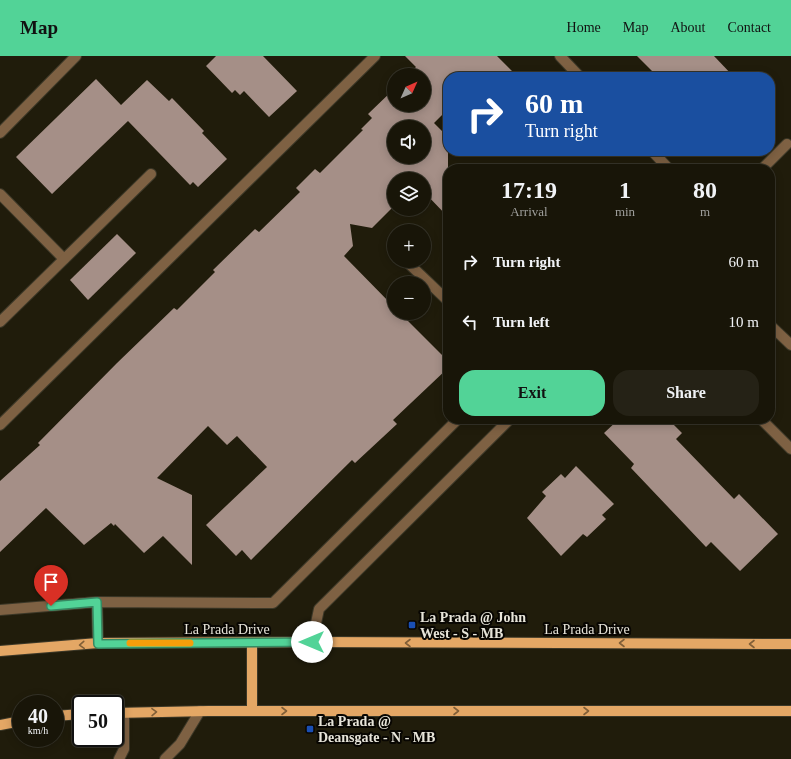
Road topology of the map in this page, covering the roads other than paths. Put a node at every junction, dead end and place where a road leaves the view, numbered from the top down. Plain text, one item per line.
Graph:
1 (76, 56) edge
2 (375, 56) edge
3 (560, 56) edge
4 (575, 72) edge
5 (0, 133) edge
6 (787, 144) dead end
7 (657, 156) edge
8 (775, 156) edge
9 (775, 156) edge
10 (664, 164) edge
11 (767, 164) edge
12 (151, 174) dead end
13 (0, 194) edge
14 (64, 259) junction
15 (413, 268) edge
16 (443, 297) edge
17 (0, 322) edge
18 (775, 330) edge
19 (791, 345) edge
20 (453, 424) edge
21 (505, 424) edge
22 (766, 424) edge
23 (0, 425) edge
24 (791, 449) edge
25 (97, 602) junction
26 (0, 610) edge
27 (252, 642) junction
28 (312, 642) junction
29 (98, 644) junction
30 (791, 644) edge
31 (0, 651) edge
32 (252, 711) junction
33 (791, 711) edge
34 (200, 712) junction
35 (124, 713) edge
36 (12, 723) edge
37 (0, 725) edge
38 (124, 747) edge
39 (119, 759) edge
40 (165, 759) edge

1 - 5 lane
2 - 23 lane
3 - 4 lane
6 - 9 lane
7 - 10 lane
8 - 11 lane
12 - 14 lane
13 - 14 lane
14 - 17 lane
15 - 16 lane
18 - 19 lane
20 - 25 lane
21 - 28 lane
22 - 24 lane
25 - 26 lane
25 - 29 lane
27 - 28 main road, La Prada Drive
27 - 29 main road, La Prada Drive
27 - 32 main road
30 -> 28 main road, La Prada Drive
29 -> 31 main road, La Prada Drive
32 -> 33 main road
32 - 34 main road
35 -> 34 main road
34 - 40 lane
36 - 37 main road
38 - 39 lane

